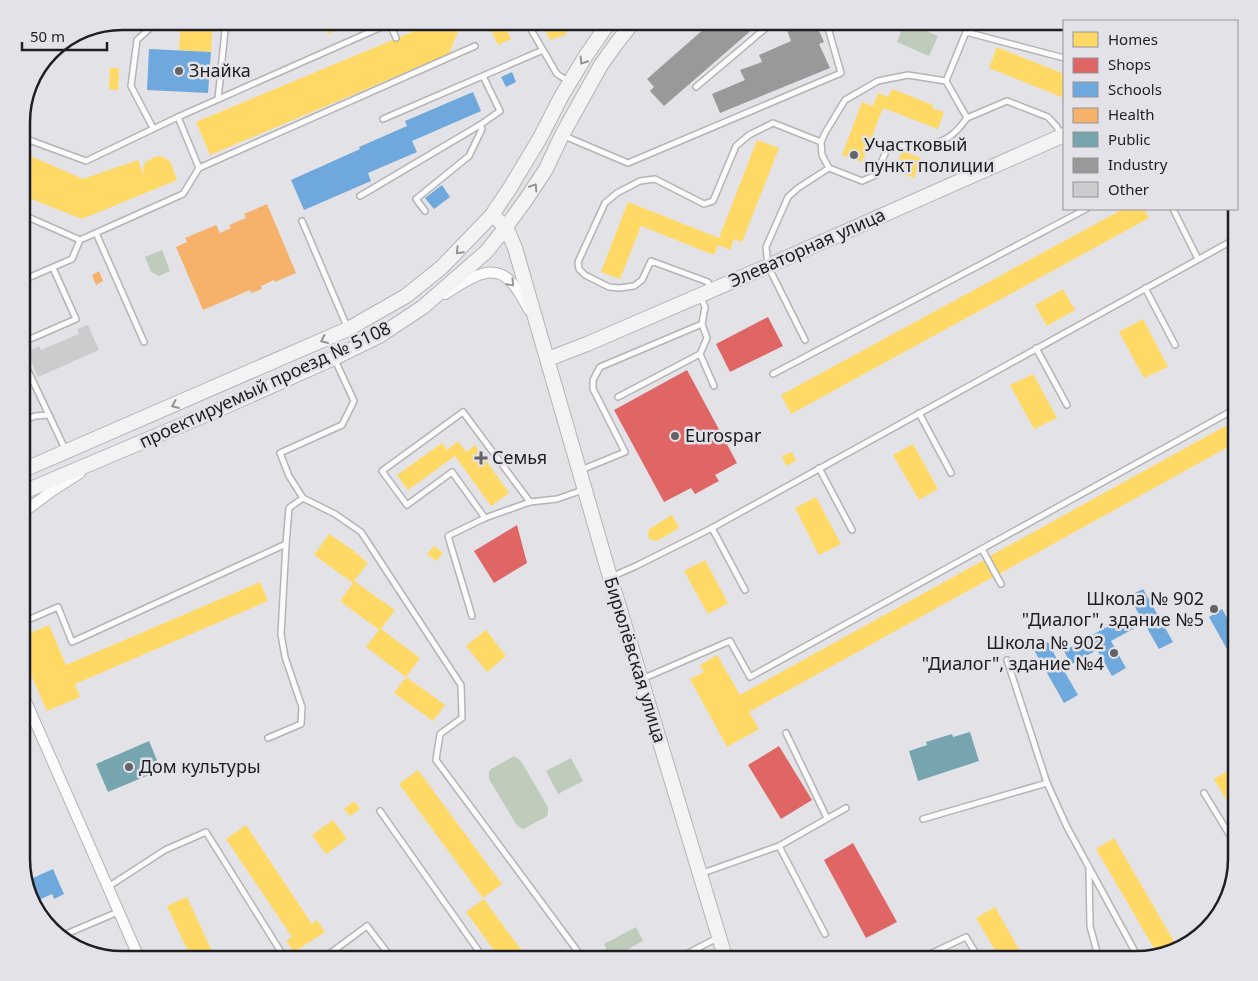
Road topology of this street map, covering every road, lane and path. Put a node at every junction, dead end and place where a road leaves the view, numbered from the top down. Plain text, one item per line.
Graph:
1 (148, 30) edge
2 (225, 30) edge
3 (374, 30) edge
4 (394, 30) edge
5 (531, 30) edge
6 (600, 30) edge
7 (604, 30) edge
8 (627, 30) edge
9 (763, 30) edge
10 (829, 30) edge
11 (396, 38) dead end
12 (598, 38) junction
13 (476, 46) dead end
14 (543, 50) junction
15 (1063, 58) edge
16 (483, 76) junction
17 (946, 81) junction
18 (570, 82) junction
19 (696, 87) dead end
20 (218, 99) junction
21 (178, 117) junction
22 (967, 118) junction
23 (383, 119) dead end
24 (480, 124) junction
25 (153, 128) junction
26 (562, 135) junction
27 (1063, 136) edge
28 (30, 140) edge
29 (821, 142) junction
30 (199, 168) junction
31 (829, 168) junction
32 (360, 196) dead end
33 (1084, 210) edge
34 (1174, 210) edge
35 (425, 211) dead end
36 (492, 215) junction
37 (30, 218) edge
38 (302, 221) dead end
39 (506, 227) junction
40 (96, 234) junction
41 (80, 240) junction
42 (1228, 242) edge
43 (1198, 259) junction
44 (768, 266) junction
45 (53, 268) junction
46 (30, 278) edge
47 (1145, 288) junction
48 (705, 293) junction
49 (423, 307) junction
50 (537, 324) junction
51 (702, 324) junction
52 (348, 330) junction
53 (30, 339) edge
54 (805, 340) dead end
55 (144, 342) dead end
56 (1176, 345) dead end
57 (1036, 348) junction
58 (700, 354) junction
59 (334, 358) junction
60 (548, 359) junction
61 (30, 373) edge
62 (773, 374) dead end
63 (714, 386) dead end
64 (618, 397) dead end
65 (1067, 405) dead end
66 (920, 413) junction
67 (1228, 413) edge
68 (49, 415) junction
69 (30, 418) edge
70 (66, 452) junction
71 (106, 457) junction
72 (30, 468) edge
73 (820, 468) junction
74 (580, 470) junction
75 (951, 473) dead end
76 (30, 489) edge
77 (586, 490) junction
78 (303, 498) junction
79 (530, 502) junction
80 (30, 508) edge
81 (485, 518) junction
82 (712, 528) junction
83 (852, 530) dead end
84 (286, 544) junction
85 (982, 549) junction
86 (610, 577) junction
87 (1002, 584) dead end
88 (745, 590) dead end
89 (472, 616) dead end
90 (30, 619) edge
91 (1007, 660) dead end
92 (641, 679) junction
93 (30, 708) edge
94 (786, 733) dead end
95 (268, 738) dead end
96 (1046, 783) junction
97 (1204, 793) dead end
98 (846, 808) dead end
99 (380, 811) dead end
100 (827, 818) junction
101 (923, 819) dead end
102 (1228, 832) edge
103 (779, 846) junction
104 (1089, 868) junction
105 (700, 874) junction
106 (108, 887) junction
107 (118, 912) junction
108 (68, 933) edge
109 (825, 934) dead end
110 (719, 936) junction
111 (136, 951) edge
112 (280, 951) edge
113 (333, 951) edge
114 (386, 951) edge
115 (478, 951) edge
116 (577, 951) edge
117 (692, 951) edge
118 (723, 951) edge
119 (936, 951) edge
120 (975, 951) edge
121 (1097, 951) edge
122 (1135, 951) edge

1 - 25 lane
2 - 20 lane
3 - 20 lane
4 - 11 lane
5 - 14 lane
6 - 12 street
7 - 12 main road, проектируемый проезд № 5108
8 - 26 main road, проектируемый проезд № 5108
9 - 19 lane
10 - 26 lane
12 -> 18 main road, проектируемый проезд № 5108
13 - 30 lane
14 - 16 lane
14 - 18 lane
15 - 17 lane
16 - 23 lane
16 - 24 lane
17 - 22 lane
17 - 29 lane
18 - 36 main road, проектируемый проезд № 5108
20 - 21 lane
21 - 25 lane
21 - 30 lane
22 - 27 lane
22 - 31 lane
24 - 32 lane
24 - 35 lane
25 - 28 lane
39 -> 26 main road, проектируемый проезд № 5108
27 - 44 main road, Элеваторная улица
29 - 31 lane
29 - 48 lane
30 - 40 lane
31 - 44 lane
33 - 62 lane
34 - 43 lane
36 - 39 main road
36 -> 52 main road, проектируемый проезд № 5108
37 - 41 lane
38 - 52 lane
39 - 49 main road, проектируемый проезд № 5108
39 - 50 main road, Бирюлёвская улица
40 - 41 lane
40 - 55 lane
41 - 45 lane
42 - 43 lane
43 - 47 lane
44 - 48 main road, Элеваторная улица
44 - 54 lane
45 - 46 lane
45 - 53 lane
47 - 56 lane
47 - 57 lane
48 - 51 lane
48 - 60 main road, Элеваторная улица
49 -> 50 street
49 - 59 main road, проектируемый проезд № 5108
50 - 60 main road, Бирюлёвская улица
51 - 58 lane
51 - 74 lane
52 -> 70 main road, проектируемый проезд № 5108
57 - 65 lane
57 - 66 lane
58 - 63 lane
58 - 64 lane
59 - 71 main road, проектируемый проезд № 5108
59 - 78 lane
60 - 74 main road, Бирюлёвская улица
61 - 68 lane
66 - 73 lane
66 - 75 lane
67 - 85 lane
68 - 69 lane
68 - 70 lane
70 - 72 main road, проектируемый проезд № 5108
71 - 76 main road, проектируемый проезд № 5108
71 - 80 street
73 - 82 lane
73 - 83 lane
74 - 77 main road, Бирюлёвская улица
77 - 79 lane
77 - 86 main road, Бирюлёвская улица
78 - 84 lane
78 - 116 lane
79 - 81 lane
79 - 81 lane
81 - 89 lane
82 - 86 lane
82 - 88 lane
84 - 90 lane
84 - 95 lane
85 - 87 lane
85 - 92 lane
86 - 92 main road, Бирюлёвская улица
91 - 96 lane
92 - 105 main road, Бирюлёвская улица
93 - 106 street
94 - 100 lane
96 - 101 lane
96 - 104 lane
97 - 102 lane
98 - 100 lane
99 - 115 lane
100 - 103 lane
103 - 105 lane
103 - 109 lane
104 - 121 lane
104 - 122 lane
105 - 110 main road, Бирюлёвская улица
106 - 107 street
106 - 112 lane
107 - 108 lane
107 - 111 street
110 - 117 lane
110 - 118 main road, Бирюлёвская улица
113 - 114 lane
119 - 120 lane

